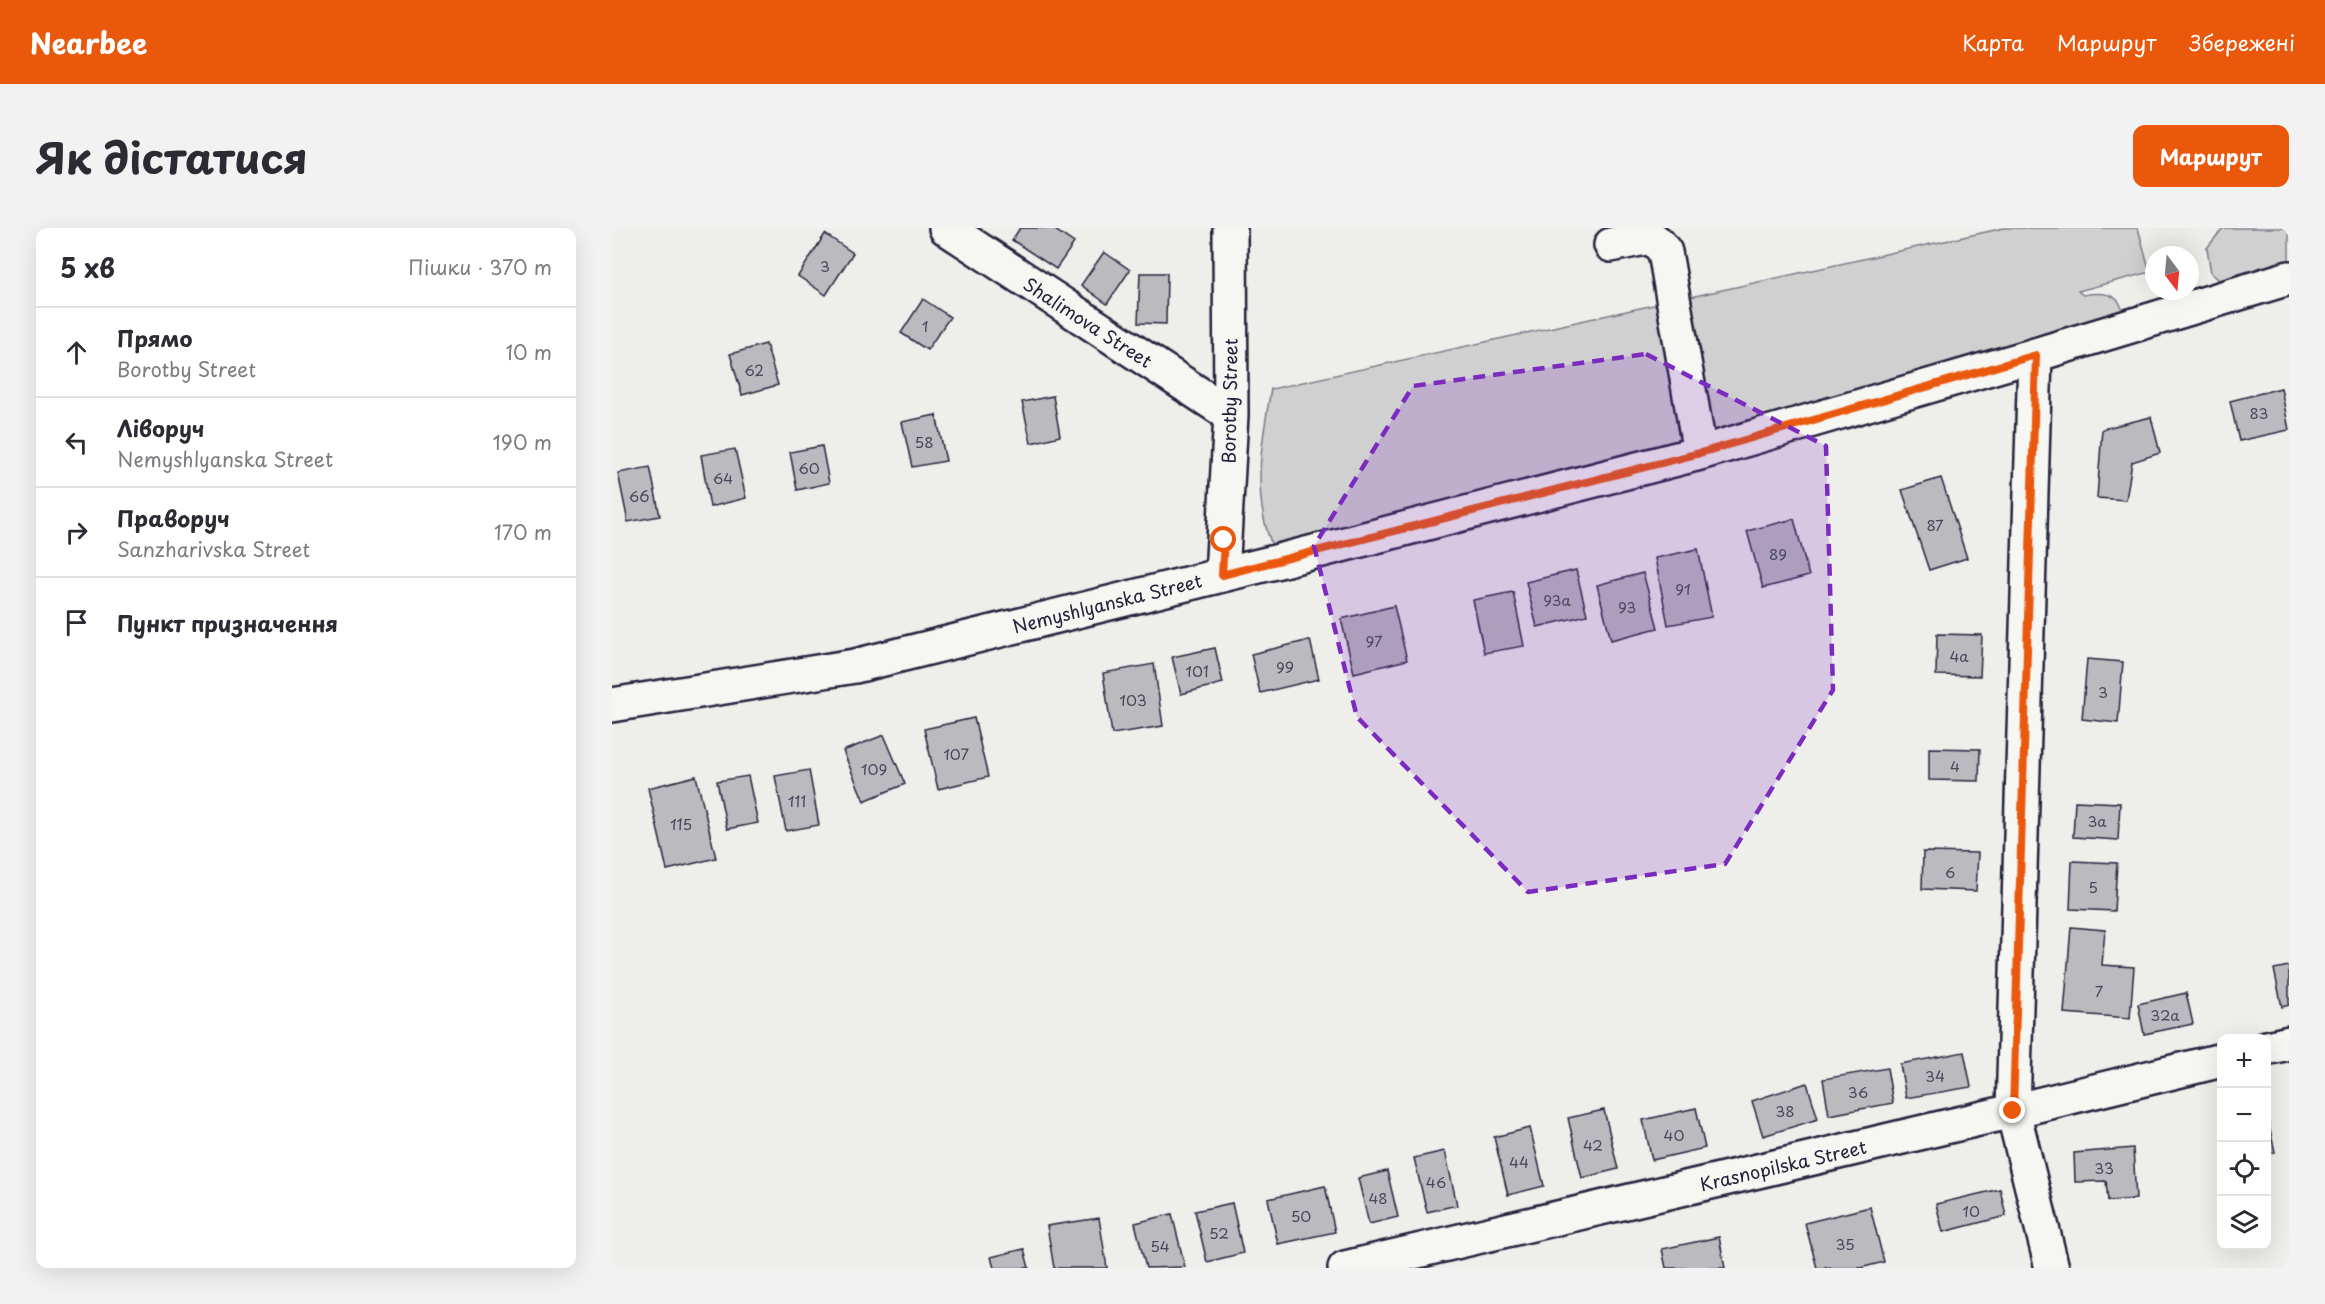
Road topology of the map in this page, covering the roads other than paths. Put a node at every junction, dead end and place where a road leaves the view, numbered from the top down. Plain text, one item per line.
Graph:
1 (946, 228) edge
2 (1230, 228) edge
3 (1611, 245) dead end
4 (2289, 278) edge
5 (2036, 355) junction
6 (1231, 416) junction
7 (1700, 453) junction
8 (1222, 575) junction
9 (612, 705) edge
10 (2289, 1043) edge
11 (2271, 1047) edge
12 (2217, 1061) edge
13 (2013, 1111) junction
14 (1345, 1268) edge
15 (2052, 1268) edge

1 - 6 street, Shalimova Street
2 - 6 street, Borotby Street
3 - 7 street
4 - 5 street, Nemyshlyanska Street
5 - 7 street, Nemyshlyanska Street
5 - 13 street
6 - 8 street, Borotby Street
7 - 8 street, Nemyshlyanska Street
8 - 9 street, Nemyshlyanska Street
10 - 11 street
12 - 13 street, Krasnopilska Street
13 - 14 street, Krasnopilska Street
13 - 15 street

